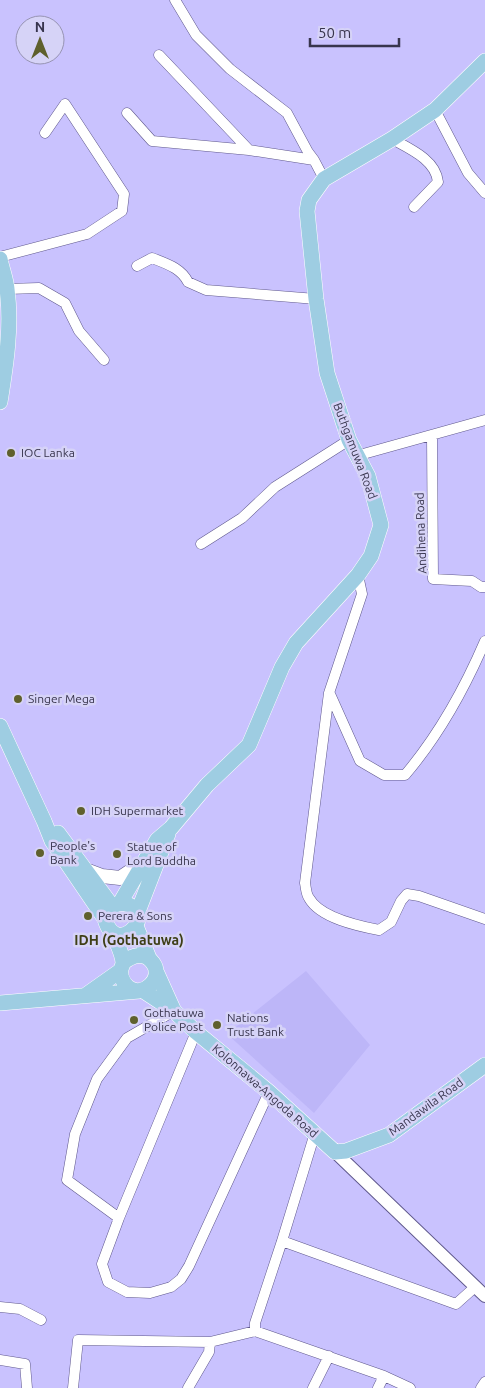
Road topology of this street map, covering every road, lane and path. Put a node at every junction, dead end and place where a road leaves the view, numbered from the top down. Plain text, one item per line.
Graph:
1 (175, 0) edge
2 (159, 55) dead end
3 (485, 61) edge
4 (436, 110) junction
5 (128, 113) dead end
6 (45, 133) dead end
7 (392, 139) junction
8 (249, 150) junction
9 (314, 160) junction
10 (324, 179) junction
11 (485, 194) edge
12 (414, 207) dead end
13 (0, 258) edge
14 (137, 266) dead end
15 (7, 289) junction
16 (316, 299) junction
17 (104, 360) dead end
18 (1, 392) edge
19 (485, 420) edge
20 (432, 435) junction
21 (349, 440) junction
22 (356, 456) junction
23 (201, 544) dead end
24 (358, 575) junction
25 (485, 588) edge
26 (485, 641) edge
27 (329, 693) junction
28 (0, 726) edge
29 (44, 821) junction
30 (171, 828) junction
31 (141, 864) junction
32 (86, 870) junction
33 (113, 909) junction
34 (485, 919) edge
35 (136, 920) junction
36 (113, 933) junction
37 (153, 965) junction
38 (122, 967) junction
39 (140, 991) junction
40 (86, 995) junction
41 (0, 1003) edge
42 (174, 1011) junction
43 (196, 1032) junction
44 (485, 1064) edge
45 (269, 1092) junction
46 (315, 1133) junction
47 (335, 1152) junction
48 (119, 1218) junction
49 (282, 1241) junction
50 (475, 1287) junction
51 (485, 1296) edge
52 (0, 1308) edge
53 (42, 1320) dead end
54 (255, 1331) junction
55 (210, 1342) junction
56 (329, 1356) junction
57 (0, 1360) edge
58 (384, 1376) junction
59 (485, 1382) edge
60 (27, 1388) edge
61 (73, 1388) edge
62 (188, 1388) edge
63 (313, 1388) edge
64 (378, 1388) edge
65 (410, 1388) edge
66 (482, 1388) edge

1 - 9 street
2 - 8 street
3 - 4 main road, Buthgamuwa Road
4 - 7 main road, Buthgamuwa Road
4 - 11 street
5 - 8 street
6 - 13 street
7 - 10 main road, Buthgamuwa Road
7 - 12 street
8 - 9 street
9 - 10 street
10 - 16 main road, Buthgamuwa Road
13 - 15 main road
14 - 16 street
15 - 17 street
15 - 18 main road
16 - 21 main road, Buthgamuwa Road
19 - 20 street
20 - 22 street
20 - 25 street, Andihena Road
21 - 22 main road, Buthgamuwa Road
21 - 23 street
22 - 24 main road, Buthgamuwa Road
24 - 27 street
24 - 30 main road, Buthgamuwa Road
26 - 27 street
27 - 34 street
28 - 29 main road
29 - 32 main road
29 - 33 main road
30 - 31 main road, Buthgamuwa Road
30 - 35 main road, Buthgamuwa Road
31 - 32 main road
31 - 33 main road, Buthgamuwa Road
32 - 33 main road
33 - 35 main road
33 - 36 main road
35 - 36 main road
35 - 37 main road, Kolonnawa-Angoda Road
36 - 38 main road
37 - 38 main road
37 - 39 main road
37 - 42 main road, Kolonnawa-Angoda Road
38 - 39 main road
38 - 40 main road
39 - 40 main road
39 - 42 main road, Kolonnawa-Angoda Road
40 - 41 main road
42 - 43 main road, Kolonnawa-Angoda Road
42 - 48 street
43 - 45 main road, Kolonnawa-Angoda Road
43 - 48 street
44 - 47 main road, Mandawila Road
45 - 46 main road, Kolonnawa-Angoda Road
45 - 48 street
46 - 47 main road, Kolonnawa-Angoda Road
46 - 49 street
47 - 50 street
49 - 50 street
49 - 54 street
50 - 51 street
52 - 53 street
54 - 55 street
54 - 56 street
55 - 61 street
55 - 62 street
56 - 58 street
56 - 63 street
57 - 60 street
58 - 64 street
58 - 65 street
59 - 66 street

